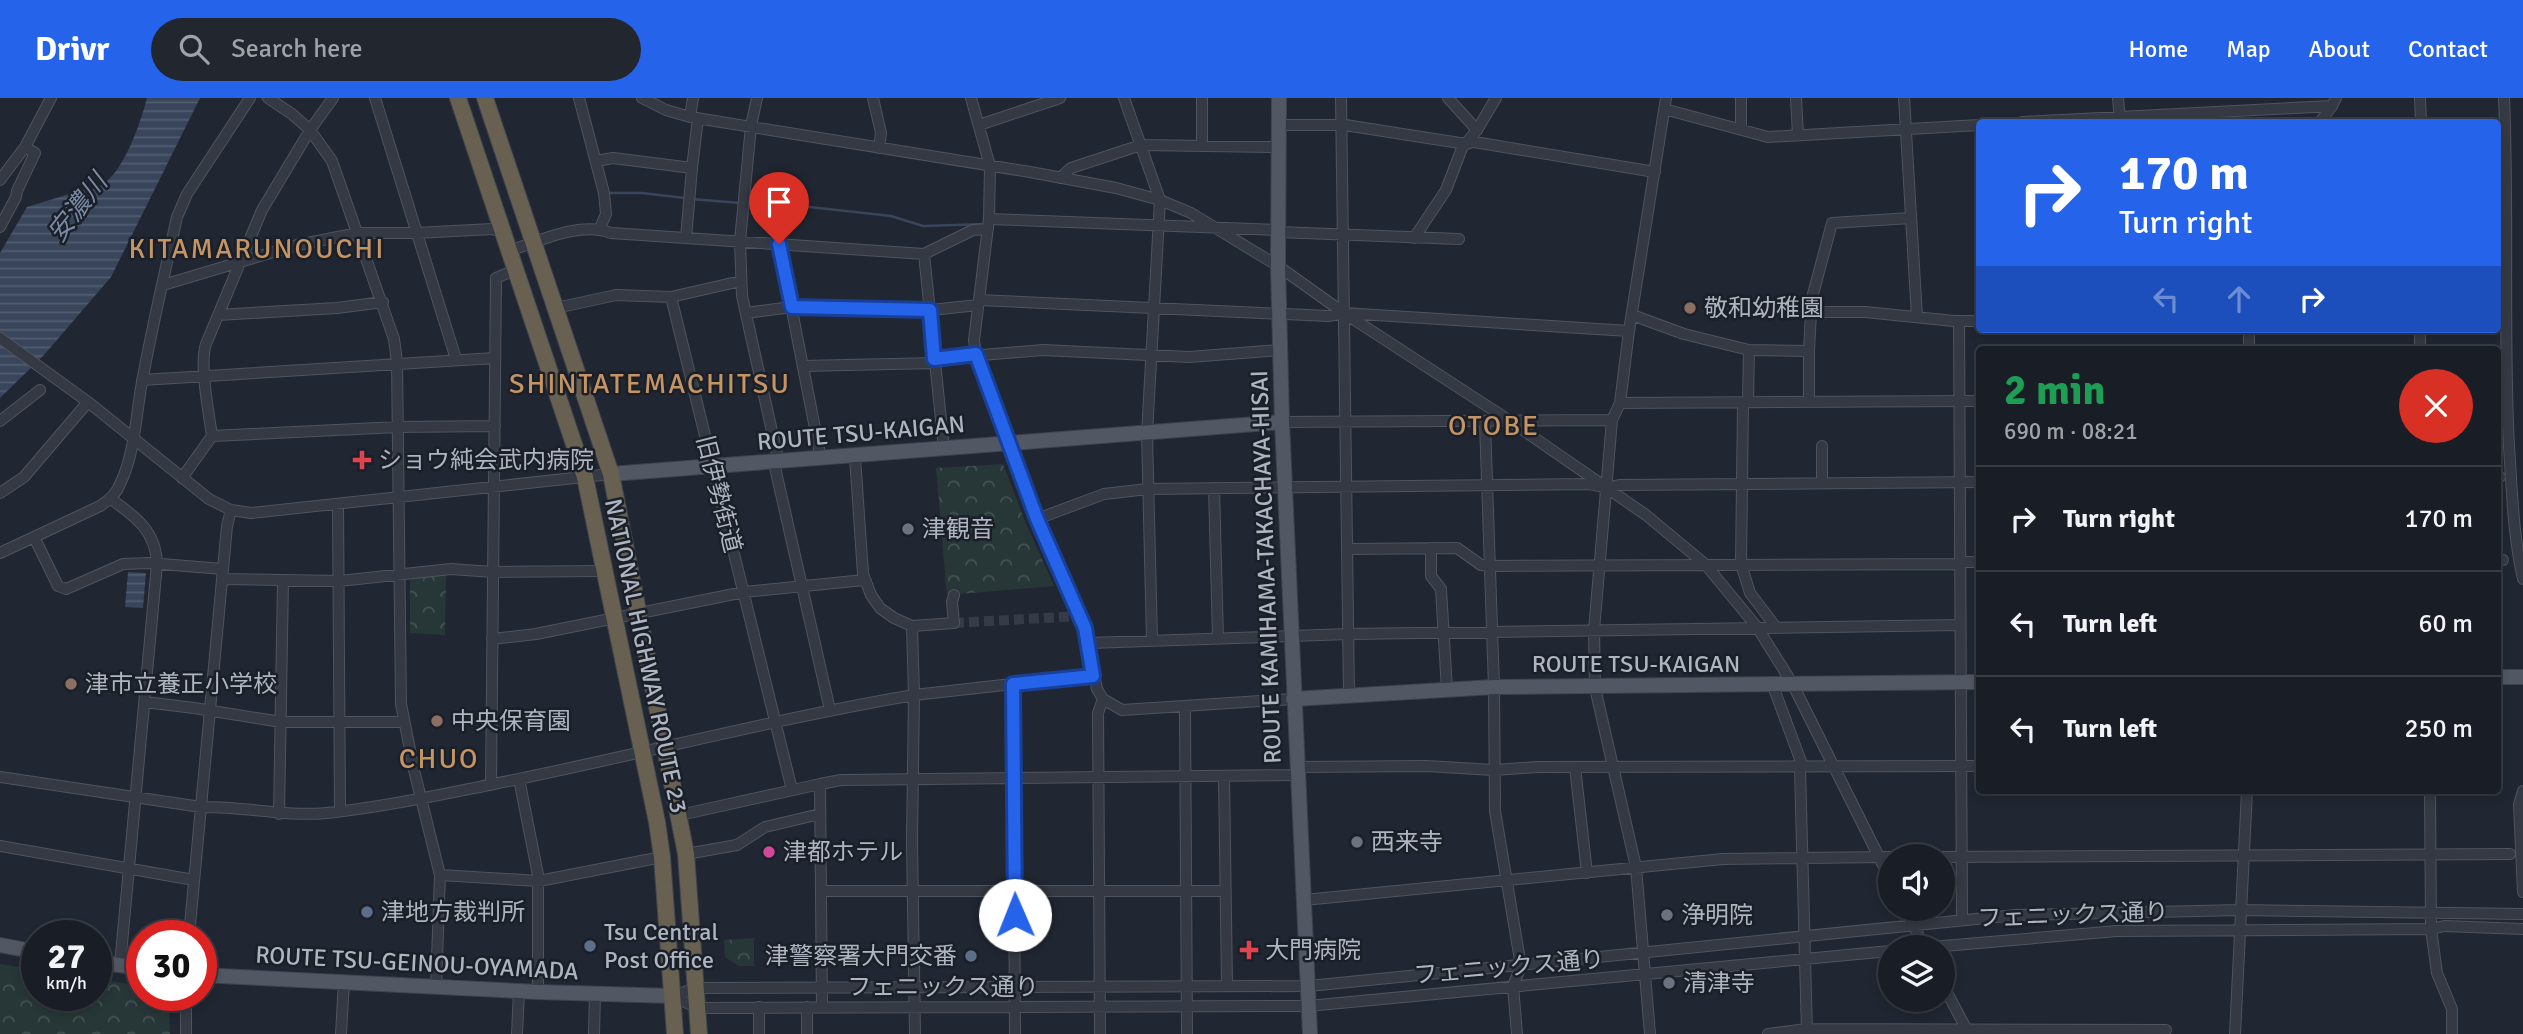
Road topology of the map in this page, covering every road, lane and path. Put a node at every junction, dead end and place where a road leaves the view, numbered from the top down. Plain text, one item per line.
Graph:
1 (51, 98) edge
2 (250, 98) edge
3 (268, 98) edge
4 (333, 98) edge
5 (374, 98) edge
6 (458, 98) edge
7 (485, 98) edge
8 (579, 98) edge
9 (642, 98) edge
10 (693, 98) edge
11 (757, 98) edge
12 (873, 98) edge
13 (971, 98) edge
14 (1060, 98) edge
15 (1124, 98) edge
16 (1202, 98) edge
17 (1279, 98) edge
18 (1341, 98) edge
19 (1448, 98) edge
20 (1496, 98) edge
21 (1741, 98) edge
22 (1796, 98) edge
23 (1904, 98) edge
24 (2118, 98) edge
25 (2420, 98) edge
26 (2504, 98) edge
27 (2334, 102) edge
28 (1665, 104) edge
29 (2219, 117) edge
30 (694, 118) junction
31 (2120, 119) edge
32 (2153, 119) edge
33 (2322, 119) edge
34 (2421, 119) edge
35 (979, 125) junction
36 (1279, 125) junction
37 (1976, 125) edge
38 (1341, 126) junction
39 (751, 127) junction
40 (1741, 129) junction
41 (1906, 129) junction
42 (310, 130) junction
43 (1477, 130) junction
44 (1798, 135) junction
45 (1466, 144) junction
46 (1141, 145) junction
47 (1202, 145) junction
48 (25, 146) junction
49 (1278, 147) junction
50 (879, 148) junction
51 (596, 161) junction
52 (990, 166) junction
53 (692, 167) junction
54 (1655, 172) junction
55 (1060, 178) junction
56 (0, 180) edge
57 (1160, 200) junction
58 (1911, 218) junction
59 (989, 224) junction
60 (0, 227) edge
61 (600, 229) junction
62 (1217, 229) junction
63 (1157, 230) junction
64 (1278, 231) junction
65 (502, 232) junction
66 (358, 233) junction
67 (416, 233) junction
68 (1344, 235) junction
69 (1415, 237) junction
70 (686, 238) junction
71 (1459, 239) dead end
72 (740, 241) junction
73 (534, 243) junction
74 (779, 244) junction
75 (509, 251) junction
76 (924, 254) junction
77 (240, 262) junction
78 (1278, 265) junction
79 (515, 270) junction
80 (741, 281) junction
81 (163, 285) junction
82 (671, 297) junction
83 (383, 302) junction
84 (978, 302) junction
85 (792, 307) junction
86 (1153, 307) junction
87 (556, 308) junction
88 (930, 310) junction
89 (1811, 312) junction
90 (746, 313) junction
91 (1345, 313) junction
92 (1279, 314) junction
93 (218, 315) junction
94 (1632, 315) junction
95 (1917, 317) junction
96 (1959, 321) junction
97 (1976, 321) edge
98 (1629, 331) junction
99 (0, 338) edge
100 (1280, 350) junction
101 (1749, 350) junction
102 (1809, 351) junction
103 (976, 354) junction
104 (1150, 354) junction
105 (495, 358) junction
106 (456, 359) junction
107 (935, 361) junction
108 (397, 362) junction
109 (803, 366) junction
110 (205, 376) junction
111 (142, 380) junction
112 (40, 390) dead end
113 (1958, 401) junction
114 (1976, 401) edge
115 (88, 402) junction
116 (1745, 402) junction
117 (1810, 402) junction
118 (1620, 403) junction
119 (1346, 420) junction
120 (1612, 420) junction
121 (0, 421) edge
122 (1510, 421) junction
123 (1282, 422) junction
124 (1485, 422) junction
125 (495, 426) junction
126 (398, 427) junction
127 (1147, 434) junction
128 (212, 436) junction
129 (133, 437) junction
130 (1008, 444) junction
131 (1822, 446) dead end
132 (944, 449) junction
133 (855, 457) junction
134 (821, 459) junction
135 (777, 463) junction
136 (711, 467) junction
137 (611, 474) junction
138 (585, 477) junction
139 (182, 478) junction
140 (1959, 482) junction
141 (1976, 482) edge
142 (1822, 483) junction
143 (1742, 484) junction
144 (1487, 485) junction
145 (493, 486) junction
146 (1346, 486) junction
147 (1214, 488) junction
148 (1286, 488) junction
149 (1607, 488) junction
150 (1148, 489) junction
151 (0, 493) edge
152 (398, 497) junction
153 (111, 499) junction
154 (338, 504) junction
155 (231, 510) junction
156 (1037, 519) junction
157 (34, 537) junction
158 (1431, 548) junction
159 (1348, 549) junction
160 (0, 553) edge
161 (1976, 562) edge
162 (1961, 563) junction
163 (157, 564) junction
164 (1704, 564) junction
165 (1741, 564) junction
166 (1599, 565) junction
167 (1489, 566) junction
168 (606, 571) junction
169 (492, 572) junction
170 (222, 574) junction
171 (400, 575) junction
172 (2523, 579) edge
173 (283, 580) junction
174 (864, 580) junction
175 (339, 581) junction
176 (802, 587) junction
177 (744, 592) junction
178 (954, 596) dead end
179 (640, 614) junction
180 (615, 618) junction
181 (1960, 625) junction
182 (1775, 626) junction
183 (1757, 627) junction
184 (912, 630) junction
185 (1594, 630) junction
186 (1492, 632) junction
187 (1444, 633) junction
188 (1349, 634) junction
189 (1292, 636) junction
190 (492, 639) junction
191 (1218, 639) junction
192 (1152, 640) junction
193 (1089, 643) junction
194 (1093, 676) junction
195 (2501, 677) edge
196 (2523, 677) edge
197 (1960, 682) junction
198 (1976, 682) edge
199 (1792, 683) junction
200 (1013, 684) junction
201 (1773, 686) junction
202 (1494, 687) junction
203 (1595, 688) junction
204 (1447, 690) junction
205 (914, 695) junction
206 (1349, 695) junction
207 (1103, 699) junction
208 (1293, 699) junction
209 (145, 702) junction
210 (1185, 707) junction
211 (830, 710) junction
212 (211, 712) junction
213 (281, 722) junction
214 (340, 722) junction
215 (403, 722) junction
216 (775, 722) junction
217 (665, 748) junction
218 (642, 753) junction
219 (1871, 765) junction
220 (1961, 766) junction
221 (1976, 766) edge
222 (1575, 767) junction
223 (1833, 767) junction
224 (1614, 768) junction
225 (1802, 768) junction
226 (1493, 770) junction
227 (1298, 771) junction
228 (1098, 776) junction
229 (1185, 776) junction
230 (1224, 776) junction
231 (0, 777) edge
232 (1013, 777) junction
233 (519, 779) junction
234 (912, 779) junction
235 (1840, 780) junction
236 (491, 784) junction
237 (820, 784) junction
238 (792, 790) junction
239 (2523, 791) edge
240 (2247, 794) edge
241 (2430, 794) edge
242 (135, 797) junction
243 (422, 799) junction
244 (201, 807) junction
245 (340, 811) junction
246 (279, 814) junction
247 (820, 814) junction
248 (680, 815) junction
249 (1878, 845) edge
250 (0, 846) edge
251 (687, 854) junction
252 (2431, 854) junction
253 (2510, 854) dead end
254 (2244, 856) junction
255 (1878, 857) edge
256 (1955, 857) edge
257 (1961, 857) junction
258 (662, 858) junction
259 (1801, 858) junction
260 (1636, 867) junction
261 (129, 868) junction
262 (1587, 873) junction
263 (440, 875) junction
264 (194, 880) junction
265 (539, 881) junction
266 (1505, 882) junction
267 (823, 891) junction
268 (913, 891) junction
269 (1015, 891) junction
270 (1099, 891) junction
271 (1186, 891) junction
272 (1225, 891) junction
273 (2523, 892) edge
274 (1304, 900) junction
275 (2241, 910) junction
276 (2431, 912) junction
277 (2523, 914) edge
278 (190, 920) edge
279 (1962, 920) junction
280 (1911, 921) edge
281 (1914, 927) junction
282 (2431, 929) junction
283 (2523, 929) edge
284 (2239, 930) junction
285 (1918, 935) edge
286 (1804, 938) junction
287 (0, 945) edge
288 (1955, 945) edge
289 (21, 949) edge
290 (1878, 952) edge
291 (1643, 954) junction
292 (1805, 959) junction
293 (112, 964) edge
294 (120, 965) junction
295 (126, 966) edge
296 (1521, 966) junction
297 (1644, 973) junction
298 (217, 976) edge
299 (344, 982) junction
300 (1015, 986) junction
301 (1187, 986) junction
302 (1227, 986) junction
303 (1309, 986) junction
304 (1513, 986) junction
305 (436, 987) junction
306 (822, 987) junction
307 (914, 987) junction
308 (1100, 987) junction
309 (696, 988) junction
310 (519, 991) junction
311 (538, 992) junction
312 (595, 994) junction
313 (673, 996) junction
314 (1015, 1006) junction
315 (1100, 1006) junction
316 (1187, 1006) junction
317 (1308, 1006) junction
318 (759, 1007) junction
319 (807, 1007) junction
320 (822, 1007) junction
321 (915, 1007) junction
322 (697, 1008) junction
323 (186, 1011) edge
324 (1955, 1012) edge
325 (2165, 1030) dead end
326 (1807, 1031) edge
327 (1865, 1032) edge
328 (1964, 1032) edge
329 (186, 1034) edge
330 (341, 1034) edge
331 (517, 1034) edge
332 (594, 1034) edge
333 (676, 1034) edge
334 (699, 1034) edge
335 (759, 1034) edge
336 (807, 1034) edge
337 (915, 1034) edge
338 (1015, 1034) edge
339 (1100, 1034) edge
340 (1187, 1034) edge
341 (1310, 1034) edge
342 (1517, 1034) edge
343 (1650, 1034) edge
344 (1768, 1034) edge
345 (2235, 1034) edge
346 (2452, 1034) edge

1 - 48 street
2 - 81 street
3 - 42 street
4 - 42 street
5 - 67 street
6 - 65 highway, NATIONAL HIGHWAY ROUTE 23
7 - 73 highway, NATIONAL HIGHWAY ROUTE 23
8 - 51 street
9 - 30 street
10 - 30 street
11 - 39 street
12 - 50 street
13 - 35 street
14 - 35 street
15 - 46 street
16 - 47 street
17 - 36 main road, ROUTE KAMIHAMA-TAKACHAYA-HISAI
18 - 38 street
19 - 43 street
20 - 43 street
21 - 40 street
22 - 44 street
23 - 41 street
24 - 31 street
25 - 34 street
26 - 172 street
27 - 29 street
27 - 33 street
28 - 40 street
28 - 54 street
29 - 32 street
30 - 39 street
30 - 53 street
35 - 52 street
36 - 38 street
36 - 49 main road, ROUTE KAMIHAMA-TAKACHAYA-HISAI
37 - 41 street
38 - 45 street
38 - 68 street
39 - 50 street
39 - 72 street
40 - 44 street
41 - 44 street
41 - 58 street
42 - 66 street
42 - 77 street
43 - 45 street
45 - 54 street
45 - 69 street
46 - 47 street
46 - 55 street
46 - 57 street
47 - 49 street
48 - 56 street
48 - 60 street
49 - 64 main road, ROUTE KAMIHAMA-TAKACHAYA-HISAI
50 - 52 street
51 - 53 street
51 - 61 street
52 - 55 street
52 - 59 street
53 - 70 street
54 - 94 street
55 - 57 street
57 - 62 street
57 - 63 street
58 - 89 street
58 - 95 street
59 - 63 street
59 - 76 street
59 - 84 street
61 - 70 street
61 - 73 street
62 - 63 street
62 - 64 street
62 - 78 street
63 - 86 street
64 - 68 street
64 - 78 main road, ROUTE KAMIHAMA-TAKACHAYA-HISAI
65 - 67 street
65 - 75 highway, NATIONAL HIGHWAY ROUTE 23
66 - 67 street
66 - 77 street
66 - 83 street
67 - 106 street
68 - 69 street
68 - 91 street
69 - 71 street
70 - 72 street
72 - 74 street
72 - 80 street
73 - 75 street
73 - 87 highway, NATIONAL HIGHWAY ROUTE 23
74 - 76 street
74 - 85 street
75 - 79 highway, NATIONAL HIGHWAY ROUTE 23
76 - 88 street
77 - 81 street
77 - 93 street
78 - 91 street
78 - 92 main road, ROUTE KAMIHAMA-TAKACHAYA-HISAI
79 - 105 street
79 - 138 highway, NATIONAL HIGHWAY ROUTE 23
80 - 82 street
80 - 90 street
81 - 111 street
82 - 87 street
82 - 136 street, 旧伊勢街道
83 - 93 street
83 - 108 street
84 - 86 street
84 - 88 street
84 - 103 street
85 - 88 street
85 - 90 street
85 - 109 street
86 - 92 street
86 - 104 street
87 - 137 highway, NATIONAL HIGHWAY ROUTE 23
88 - 107 street
89 - 95 street
89 - 102 street
90 - 135 street
91 - 92 street
91 - 98 street
91 - 119 street
91 - 122 street
92 - 100 main road, ROUTE KAMIHAMA-TAKACHAYA-HISAI
93 - 110 street
94 - 98 street
94 - 101 street
95 - 96 street
96 - 97 street
96 - 113 street
98 - 118 street
99 - 115 street
100 - 104 street
100 - 123 main road, ROUTE KAMIHAMA-TAKACHAYA-HISAI
101 - 102 street
101 - 116 street
102 - 117 street
103 - 104 street
103 - 107 street
103 - 130 street
104 - 127 street
105 - 106 street
105 - 125 street
106 - 108 street
107 - 109 street
107 - 132 street
108 - 110 street
108 - 126 street
109 - 134 street
110 - 111 street
110 - 128 street
111 - 129 street
112 - 121 street
113 - 114 street
113 - 117 street
113 - 140 street
115 - 129 street
115 - 151 street
116 - 117 street
116 - 118 street
116 - 143 street
118 - 120 street
119 - 123 street
119 - 124 street
119 - 146 street
120 - 122 street
120 - 149 street
122 - 124 street
122 - 149 street
123 - 127 main road, ROUTE TSU-KAIGAN
123 - 148 main road, ROUTE KAMIHAMA-TAKACHAYA-HISAI
124 - 144 street
125 - 126 street
125 - 145 street
126 - 128 street
126 - 152 street
127 - 130 main road, ROUTE TSU-KAIGAN
127 - 150 street
128 - 139 street
129 - 139 street
129 - 153 street
130 - 132 main road, ROUTE TSU-KAIGAN
130 - 156 street
131 - 142 street
132 - 133 main road, ROUTE TSU-KAIGAN
133 - 134 main road, ROUTE TSU-KAIGAN
133 - 174 street
134 - 135 main road, ROUTE TSU-KAIGAN
135 - 136 main road, ROUTE TSU-KAIGAN
135 - 176 street
136 - 137 main road, ROUTE TSU-KAIGAN
136 - 177 street, 旧伊勢街道
137 - 138 street
137 - 179 highway, NATIONAL HIGHWAY ROUTE 23
138 - 145 street
138 - 168 highway, NATIONAL HIGHWAY ROUTE 23
139 - 155 street
140 - 141 street
140 - 142 street
140 - 162 street
142 - 143 street
143 - 149 street
143 - 165 street
144 - 146 street
144 - 149 street
144 - 167 street
145 - 152 street
145 - 169 street
146 - 148 street
146 - 159 street
147 - 148 street
147 - 150 street
147 - 191 street
148 - 189 main road, ROUTE KAMIHAMA-TAKACHAYA-HISAI
149 - 164 street
149 - 166 street
150 - 156 street
150 - 192 street
152 - 154 street
152 - 171 street
153 - 157 street
153 - 163 street
154 - 155 street
154 - 175 street
155 - 170 street
156 - 193 street
157 - 160 street
157 - 163 street
158 - 159 street
158 - 167 street
158 - 187 street
159 - 188 street
161 - 162 street
162 - 165 street
162 - 181 street
163 - 170 street
163 - 209 street
164 - 165 street
164 - 166 street
164 - 183 street
165 - 182 street
166 - 167 street
166 - 185 street
167 - 186 street
168 - 169 street
168 - 180 highway, NATIONAL HIGHWAY ROUTE 23
169 - 171 street
169 - 190 street
170 - 173 street
170 - 212 street
171 - 175 street
171 - 215 street
173 - 175 street
173 - 213 street
174 - 176 street
174 - 184 street
175 - 214 street
176 - 177 street
176 - 211 street
177 - 179 street
177 - 216 street, 旧伊勢街道
178 - 184 street
179 - 180 street
179 - 217 highway, NATIONAL HIGHWAY ROUTE 23
180 - 190 street
180 - 218 highway, NATIONAL HIGHWAY ROUTE 23
181 - 182 street
181 - 197 street
182 - 183 street
183 - 185 street
183 - 199 street
184 - 205 street
185 - 186 street
185 - 203 street
186 - 187 street
186 - 202 street
187 - 188 street
187 - 204 street
188 - 189 street
188 - 206 street
189 - 191 street
189 - 208 main road, ROUTE KAMIHAMA-TAKACHAYA-HISAI
190 - 236 street
191 - 192 street
192 - 193 street
193 - 194 street
194 - 200 street
194 - 207 street
195 - 196 main road
197 - 198 main road, ROUTE TSU-KAIGAN
197 - 199 main road, ROUTE TSU-KAIGAN
197 - 220 street
199 - 201 main road, ROUTE TSU-KAIGAN
199 - 223 street
200 - 205 street
200 - 232 street
201 - 203 main road, ROUTE TSU-KAIGAN
201 - 225 street
202 - 203 main road, ROUTE TSU-KAIGAN
202 - 204 main road, ROUTE TSU-KAIGAN
202 - 226 street
203 - 224 street
204 - 206 main road, ROUTE TSU-KAIGAN
205 - 211 street
205 - 234 street
206 - 208 main road, ROUTE TSU-KAIGAN
207 - 210 street
207 - 228 street
208 - 210 street
208 - 227 main road, ROUTE KAMIHAMA-TAKACHAYA-HISAI
209 - 212 street
209 - 242 street
210 - 229 street
211 - 216 street
212 - 213 street
212 - 244 street
213 - 214 street
213 - 246 street
214 - 215 street
214 - 245 street
215 - 243 street
216 - 217 street
216 - 238 street, 旧伊勢街道
217 - 218 street
217 - 248 highway, NATIONAL HIGHWAY ROUTE 23
218 - 233 street
218 - 258 highway, NATIONAL HIGHWAY ROUTE 23
219 - 220 street
219 - 223 street
219 - 235 street
220 - 221 street
220 - 257 street
222 - 224 street
222 - 226 street
222 - 262 street
223 - 225 street
223 - 235 street
224 - 225 street
224 - 260 street
225 - 259 street
226 - 227 street
226 - 266 street
227 - 230 street
227 - 274 main road, ROUTE KAMIHAMA-TAKACHAYA-HISAI
228 - 229 street
228 - 232 street
228 - 270 street
229 - 230 street
229 - 271 street
230 - 272 street
231 - 242 street
232 - 234 street
232 - 269 street
233 - 236 street
233 - 265 street
234 - 237 street
234 - 268 street
235 - 249 street
236 - 243 street
237 - 238 street
237 - 247 street
238 - 248 street
239 - 273 street
240 - 254 street
241 - 252 street
242 - 244 street
242 - 261 street
243 - 245 street
243 - 263 street
244 - 246 street
244 - 264 street
245 - 246 street
247 - 251 street
247 - 267 street
248 - 251 highway, NATIONAL HIGHWAY ROUTE 23
250 - 261 street
251 - 309 highway, NATIONAL HIGHWAY ROUTE 23
252 - 253 street
252 - 254 street
252 - 276 street
254 - 257 street
254 - 275 street
255 - 259 street
256 - 257 street
257 - 279 street
258 - 265 street
258 - 313 highway, NATIONAL HIGHWAY ROUTE 23
259 - 260 street
259 - 286 street
260 - 262 street
260 - 291 street
261 - 264 street
261 - 294 street
262 - 266 street
263 - 265 street
263 - 305 street
264 - 278 street
265 - 311 street
266 - 274 street
266 - 296 street
267 - 268 street
267 - 306 street
268 - 269 street
268 - 307 street
269 - 270 street
269 - 300 street
270 - 271 street
270 - 308 street
271 - 272 street
271 - 301 street
272 - 302 street
274 - 303 main road, ROUTE KAMIHAMA-TAKACHAYA-HISAI
275 - 276 street, フェニックス通り
275 - 279 street, フェニックス通り
275 - 284 street
276 - 277 street, フェニックス通り
276 - 282 street
279 - 281 street, フェニックス通り
280 - 281 street
281 - 285 street
281 - 286 street, フェニックス通り
282 - 283 street, フェニックス通り
282 - 284 street, フェニックス通り
282 - 346 street
284 - 288 street, フェニックス通り
284 - 345 street
286 - 291 street, フェニックス通り
286 - 292 street
287 - 289 main road
290 - 292 street, フェニックス通り
291 - 296 street, フェニックス通り
291 - 297 street
292 - 297 street, フェニックス通り
292 - 326 street
293 - 294 main road
294 - 295 main road
296 - 303 street, フェニックス通り
296 - 304 street
297 - 304 street, フェニックス通り
297 - 343 street
298 - 299 main road, ROUTE TSU-GEINOU-OYAMADA
299 - 305 main road, ROUTE TSU-GEINOU-OYAMADA
299 - 330 street
300 - 307 street, フェニックス通り
300 - 308 street, フェニックス通り
300 - 314 street
301 - 302 street, フェニックス通り
301 - 308 street, フェニックス通り
301 - 316 street
302 - 303 street, フェニックス通り
303 - 317 main road, ROUTE KAMIHAMA-TAKACHAYA-HISAI
304 - 317 street, フェニックス通り
304 - 342 street
305 - 310 main road, ROUTE TSU-GEINOU-OYAMADA
306 - 307 street, フェニックス通り
306 - 309 street, フェニックス通り
306 - 320 street
307 - 321 street
308 - 315 street
309 - 313 street, フェニックス通り
309 - 322 highway, NATIONAL HIGHWAY ROUTE 23
310 - 311 main road, ROUTE TSU-GEINOU-OYAMADA
310 - 331 street
311 - 312 main road, ROUTE TSU-GEINOU-OYAMADA
312 - 313 main road, ROUTE TSU-GEINOU-OYAMADA
312 - 332 street
313 - 322 street, フェニックス通り
313 - 333 highway, NATIONAL HIGHWAY ROUTE 23
314 - 315 street, フェニックス通り
314 - 321 street, フェニックス通り
314 - 338 street
315 - 316 street, フェニックス通り
315 - 339 street
316 - 317 street, フェニックス通り
316 - 340 street
317 - 341 main road, ROUTE KAMIHAMA-TAKACHAYA-HISAI
318 - 319 street, フェニックス通り
318 - 322 street, フェニックス通り
318 - 335 street
319 - 320 street, フェニックス通り
319 - 336 street
320 - 321 street, フェニックス通り
321 - 337 street
322 - 334 highway, NATIONAL HIGHWAY ROUTE 23
323 - 329 street
324 - 328 street
325 - 328 street
326 - 327 street
326 - 344 street
327 - 328 street

